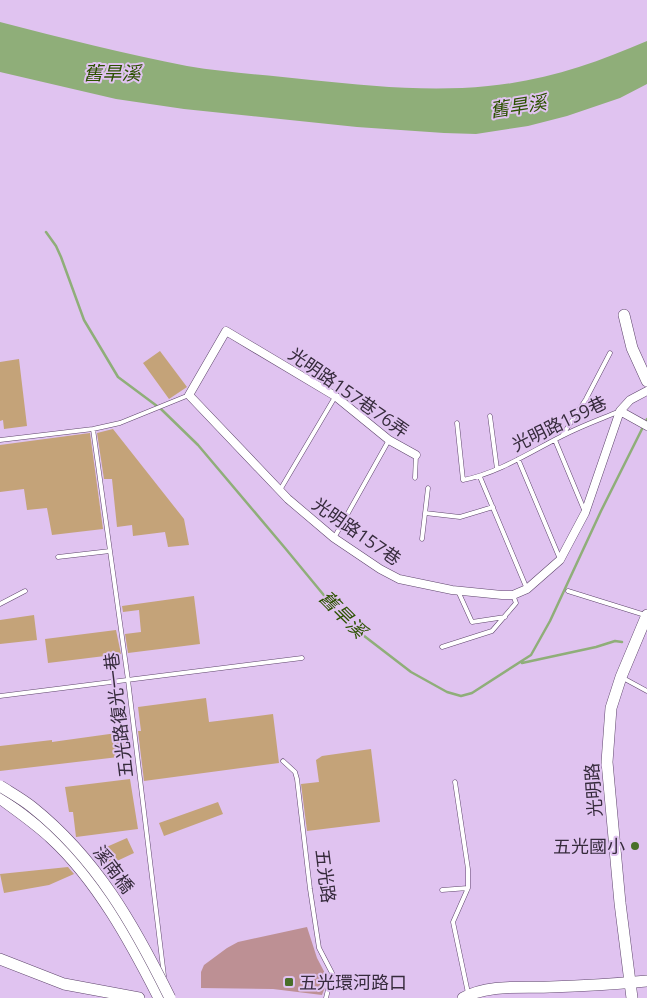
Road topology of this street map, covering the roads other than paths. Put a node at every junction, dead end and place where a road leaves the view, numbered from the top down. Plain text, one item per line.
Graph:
1 (624, 315) dead end
2 (610, 354) dead end
3 (647, 381) edge
4 (647, 391) edge
5 (189, 395) junction
6 (335, 396) junction
7 (623, 412) junction
8 (490, 416) dead end
9 (457, 423) dead end
10 (647, 426) edge
11 (93, 428) junction
12 (562, 436) junction
13 (0, 440) edge
14 (389, 440) junction
15 (555, 440) junction
16 (416, 455) joint
17 (518, 459) junction
18 (497, 469) junction
19 (480, 477) junction
20 (415, 478) dead end
21 (428, 488) dead end
22 (280, 490) junction
23 (493, 507) junction
24 (425, 513) junction
25 (585, 513) junction
26 (334, 538) junction
27 (422, 539) dead end
28 (110, 551) junction
29 (58, 557) dead end
30 (560, 560) junction
31 (527, 590) junction
32 (25, 591) dead end
33 (458, 591) junction
34 (568, 591) dead end
35 (513, 595) junction
36 (0, 604) edge
37 (647, 615) edge
38 (505, 617) junction
39 (442, 647) dead end
40 (302, 658) dead end
41 (621, 677) junction
42 (128, 680) junction
43 (647, 691) edge
44 (0, 696) edge
45 (283, 761) dead end
46 (455, 782) dead end
47 (0, 786) edge
48 (0, 798) edge
49 (468, 888) junction
50 (442, 890) dead end
51 (0, 955) edge
52 (0, 960) edge
53 (647, 981) edge
54 (631, 982) junction
55 (465, 996) edge
56 (139, 998) edge
57 (159, 998) edge
58 (169, 998) edge
59 (326, 998) edge
60 (632, 998) edge

1 - 3 street
2 - 12 lane
4 - 7 street, 光明路159巷
5 - 6 street, 光明路157巷76弄
5 - 11 lane
5 - 22 street, 光明路157巷
6 - 14 street, 光明路157巷76弄
6 - 22 lane
7 - 10 street
7 - 12 lane, 光明路159巷
7 - 25 street, 光明路157巷
8 - 18 lane
9 - 19 lane
11 - 13 lane
11 - 28 lane, 五光路復光一巷
12 - 15 lane, 光明路159巷
14 - 16 street, 光明路157巷76弄
14 - 26 lane
15 - 17 lane, 光明路159巷
15 - 25 lane
16 - 20 lane
17 - 18 lane, 光明路159巷
17 - 30 lane
18 - 19 lane, 光明路159巷
19 - 23 lane
21 - 24 lane
22 - 26 street, 光明路157巷
23 - 24 lane
23 - 31 lane
24 - 27 lane
25 - 30 street, 光明路157巷
26 - 33 street, 光明路157巷
28 - 29 lane
28 - 42 lane, 五光路復光一巷
30 - 31 street, 光明路157巷
31 - 35 street, 光明路157巷
32 - 36 lane
33 - 35 street, 光明路157巷
33 - 38 lane
34 - 37 lane
35 - 38 lane
37 - 41 street, 光明路
38 - 39 lane
40 - 42 lane
41 - 43 lane
41 - 54 street, 光明路
42 - 44 lane
42 - 58 lane, 五光路復光一巷
45 - 59 lane, 五光路
46 - 49 lane
47 - 58 street, 溪南橋, bridge
48 - 57 street, 溪南橋
49 - 50 lane
49 - 55 lane
51 - 52 lane
52 - 56 street
53 - 54 street
54 - 55 street
54 - 60 street, 光明路

